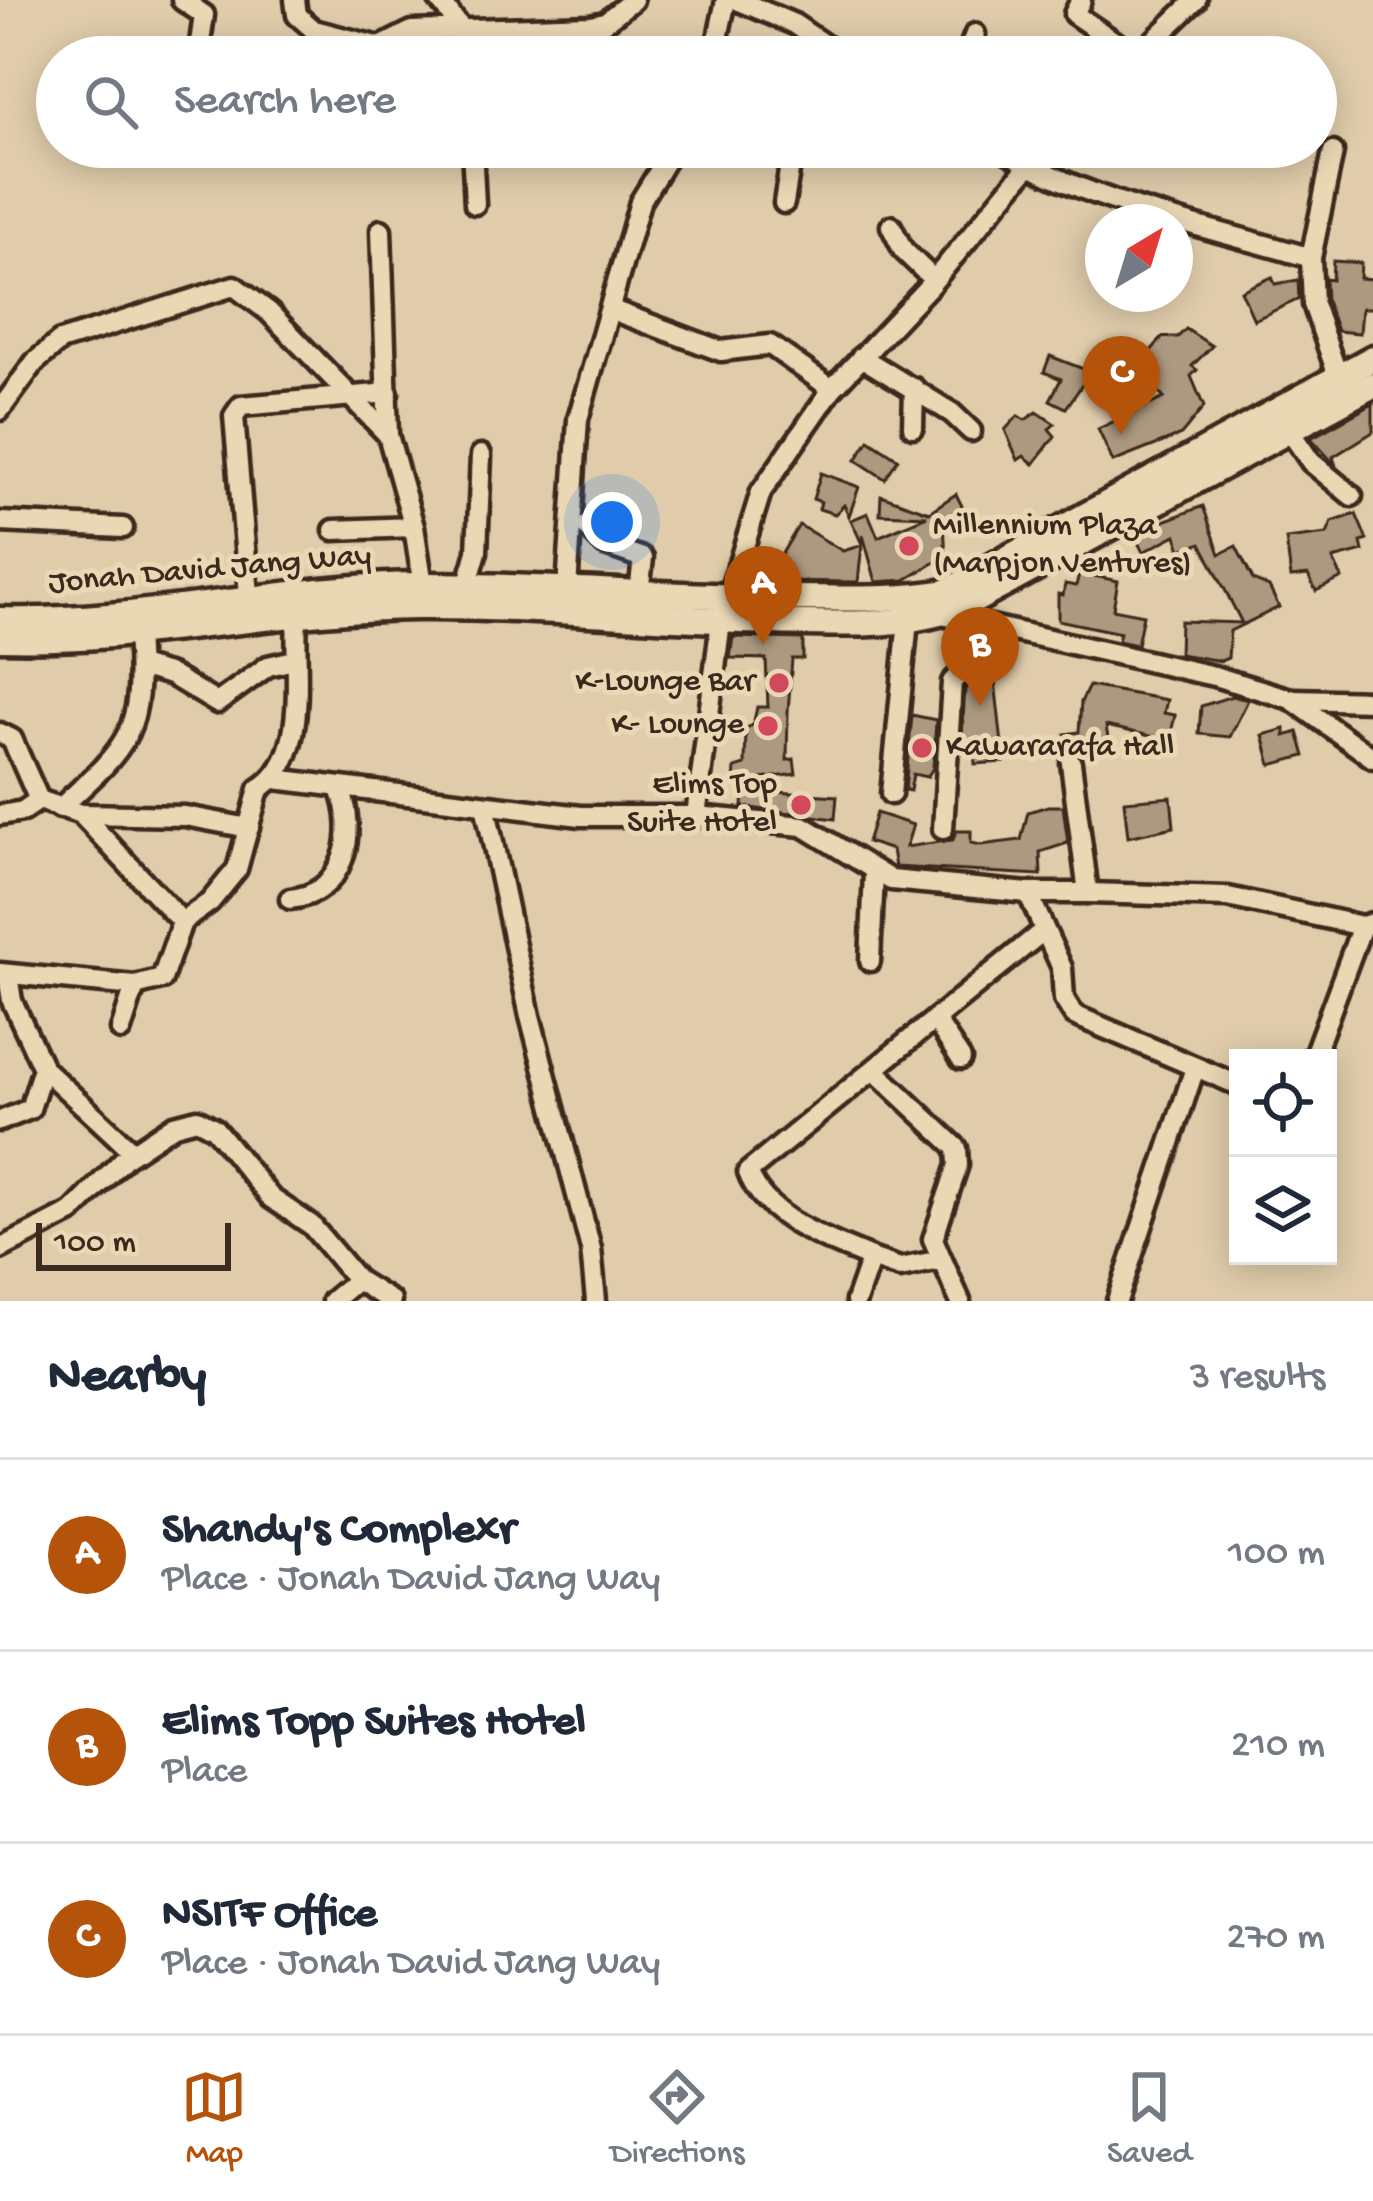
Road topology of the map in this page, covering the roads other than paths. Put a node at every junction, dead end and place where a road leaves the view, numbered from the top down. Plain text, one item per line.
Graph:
1 (182, 0) edge
2 (295, 0) edge
3 (440, 0) edge
4 (633, 0) edge
5 (726, 0) edge
6 (737, 0) edge
7 (1082, 0) edge
8 (1196, 0) edge
9 (465, 33) junction
10 (202, 36) edge
11 (337, 36) edge
12 (402, 36) edge
13 (465, 36) edge
14 (718, 36) edge
15 (811, 36) edge
16 (1102, 36) edge
17 (1159, 36) edge
18 (473, 168) edge
19 (661, 168) edge
20 (790, 168) edge
21 (1024, 168) edge
22 (1035, 168) edge
23 (1331, 168) edge
24 (784, 203) dead end
25 (475, 204) dead end
26 (891, 226) dead end
27 (380, 230) dead end
28 (1311, 258) junction
29 (934, 280) junction
30 (612, 310) junction
31 (861, 357) junction
32 (1373, 358) edge
33 (1338, 376) junction
34 (1373, 386) edge
35 (914, 388) junction
36 (832, 389) junction
37 (388, 393) junction
38 (356, 398) junction
39 (0, 410) edge
40 (914, 427) dead end
41 (971, 430) dead end
42 (1291, 433) junction
43 (388, 435) junction
44 (481, 455) dead end
45 (1352, 496) dead end
46 (0, 523) edge
47 (586, 526) dead end
48 (414, 527) junction
49 (123, 528) dead end
50 (334, 530) dead end
51 (423, 585) junction
52 (467, 586) junction
53 (567, 589) junction
54 (639, 592) junction
55 (249, 595) junction
56 (723, 609) junction
57 (942, 615) junction
58 (297, 616) junction
59 (0, 620) edge
60 (908, 620) junction
61 (973, 620) junction
62 (137, 634) junction
63 (0, 638) edge
64 (294, 660) junction
65 (139, 666) junction
66 (1291, 699) junction
67 (1373, 701) edge
68 (0, 733) edge
69 (1373, 758) edge
70 (1071, 763) dead end
71 (275, 779) junction
72 (340, 789) junction
73 (891, 794) dead end
74 (39, 800) junction
75 (485, 805) junction
76 (60, 808) junction
77 (0, 814) edge
78 (81, 814) junction
79 (696, 816) junction
80 (249, 828) junction
81 (944, 829) dead end
82 (874, 873) junction
83 (1028, 893) junction
84 (1088, 893) junction
85 (290, 899) dead end
86 (182, 922) junction
87 (1368, 924) edge
88 (1043, 931) junction
89 (870, 961) dead end
90 (4, 974) edge
91 (135, 986) junction
92 (936, 1021) junction
93 (121, 1030) dead end
94 (1317, 1049) edge
95 (961, 1059) dead end
96 (43, 1068) junction
97 (1196, 1068) junction
98 (875, 1071) junction
99 (1229, 1081) edge
100 (0, 1121) edge
101 (134, 1152) junction
102 (0, 1250) edge
103 (871, 1258) junction
104 (940, 1260) junction
105 (357, 1280) junction
106 (332, 1301) edge
107 (391, 1301) edge
108 (596, 1301) edge
109 (856, 1301) edge
110 (960, 1301) edge
111 (1117, 1301) edge

1 - 10 street
2 - 11 street
3 - 9 street
4 - 9 street
5 - 14 street
6 - 15 street
7 - 16 street
8 - 17 street
9 - 12 street
9 - 13 street
18 - 25 street
19 - 30 street
20 - 24 street
21 - 29 street
22 - 28 street
23 - 28 street
26 - 29 street
27 - 37 street
28 - 33 street
29 - 31 street
30 - 36 street
30 - 53 street
31 - 35 street
31 - 36 street
32 - 33 main road, Jonah David Jang Way
33 - 56 main road, Jonah David Jang Way
34 - 42 main road
35 - 40 street
35 - 41 street
36 - 56 street
37 - 38 street
37 - 43 street
38 - 39 street
38 - 43 street
38 - 55 street
42 - 45 street
42 - 57 main road
43 - 48 street
44 - 52 street
46 - 49 street
47 - 54 street
48 - 50 street
48 - 51 street
51 - 52 main road, Jonah David Jang Way
51 - 55 main road, Jonah David Jang Way
52 - 53 main road, Jonah David Jang Way
53 - 54 main road, Jonah David Jang Way
54 - 56 main road, Jonah David Jang Way
55 - 59 main road, Jonah David Jang Way
56 - 58 main road
56 - 60 main road
56 - 79 street
57 - 60 main road
57 - 61 street
58 - 62 main road
58 - 64 street
60 - 73 street
61 - 66 street
61 - 81 street
62 - 63 main road
62 - 65 street
64 - 65 street
64 - 71 street
65 - 76 street
66 - 67 street
66 - 69 street
68 - 74 street
70 - 84 street
71 - 72 street
71 - 80 street
72 - 75 street
72 - 85 street
74 - 76 street
74 - 77 street
75 - 79 street
75 - 108 street
76 - 78 street
78 - 80 street
78 - 86 street
79 - 82 street
80 - 86 street
82 - 83 street
82 - 89 street
83 - 84 street
83 - 88 street
84 - 87 street
86 - 91 street
87 - 94 street
88 - 92 street
88 - 97 street
90 - 91 street
90 - 96 street
91 - 93 street
92 - 95 street
92 - 98 street
96 - 100 street
96 - 101 street
97 - 99 street
97 - 111 street
98 - 103 street
98 - 104 street
101 - 102 street
101 - 105 street
103 - 104 street
103 - 109 street
104 - 110 street
105 - 106 street
105 - 107 street

